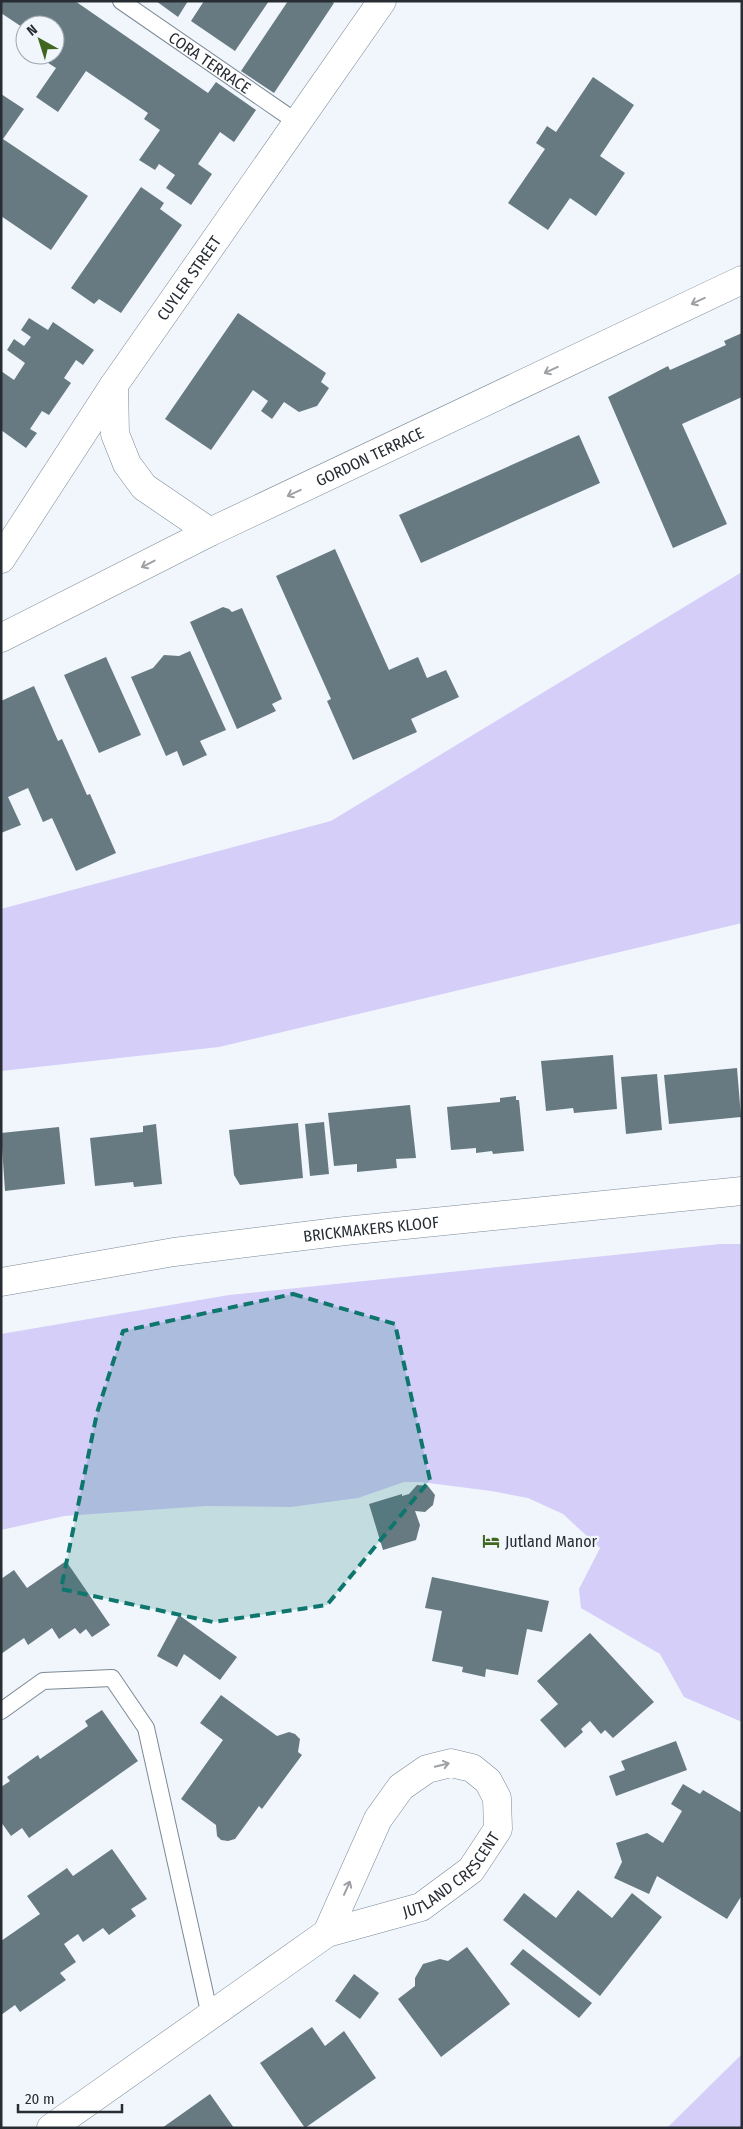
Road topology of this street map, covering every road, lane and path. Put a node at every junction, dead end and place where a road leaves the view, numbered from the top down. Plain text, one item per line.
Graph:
1 (121, 1) edge
2 (382, 1) edge
3 (298, 122) junction
4 (742, 280) edge
5 (114, 385) junction
6 (210, 532) junction
7 (1, 559) edge
8 (1, 638) edge
9 (742, 1191) edge
10 (1, 1282) edge
11 (1, 1711) edge
12 (327, 1933) junction
13 (210, 2016) junction
14 (51, 2128) edge

1 - 3 lane, CORA TERRACE
2 - 3 street, CUYLER STREET
3 - 5 street, CUYLER STREET
4 -> 6 street, GORDON TERRACE
5 - 6 street
5 - 7 street, CUYLER STREET
6 -> 8 street, GORDON TERRACE
9 - 10 street, BRICKMAKERS KLOOF
11 - 13 lane
12 -> 12 street, JUTLAND CRESCENT
12 - 13 street, JUTLAND CRESCENT
13 - 14 street, JUTLAND CRESCENT

